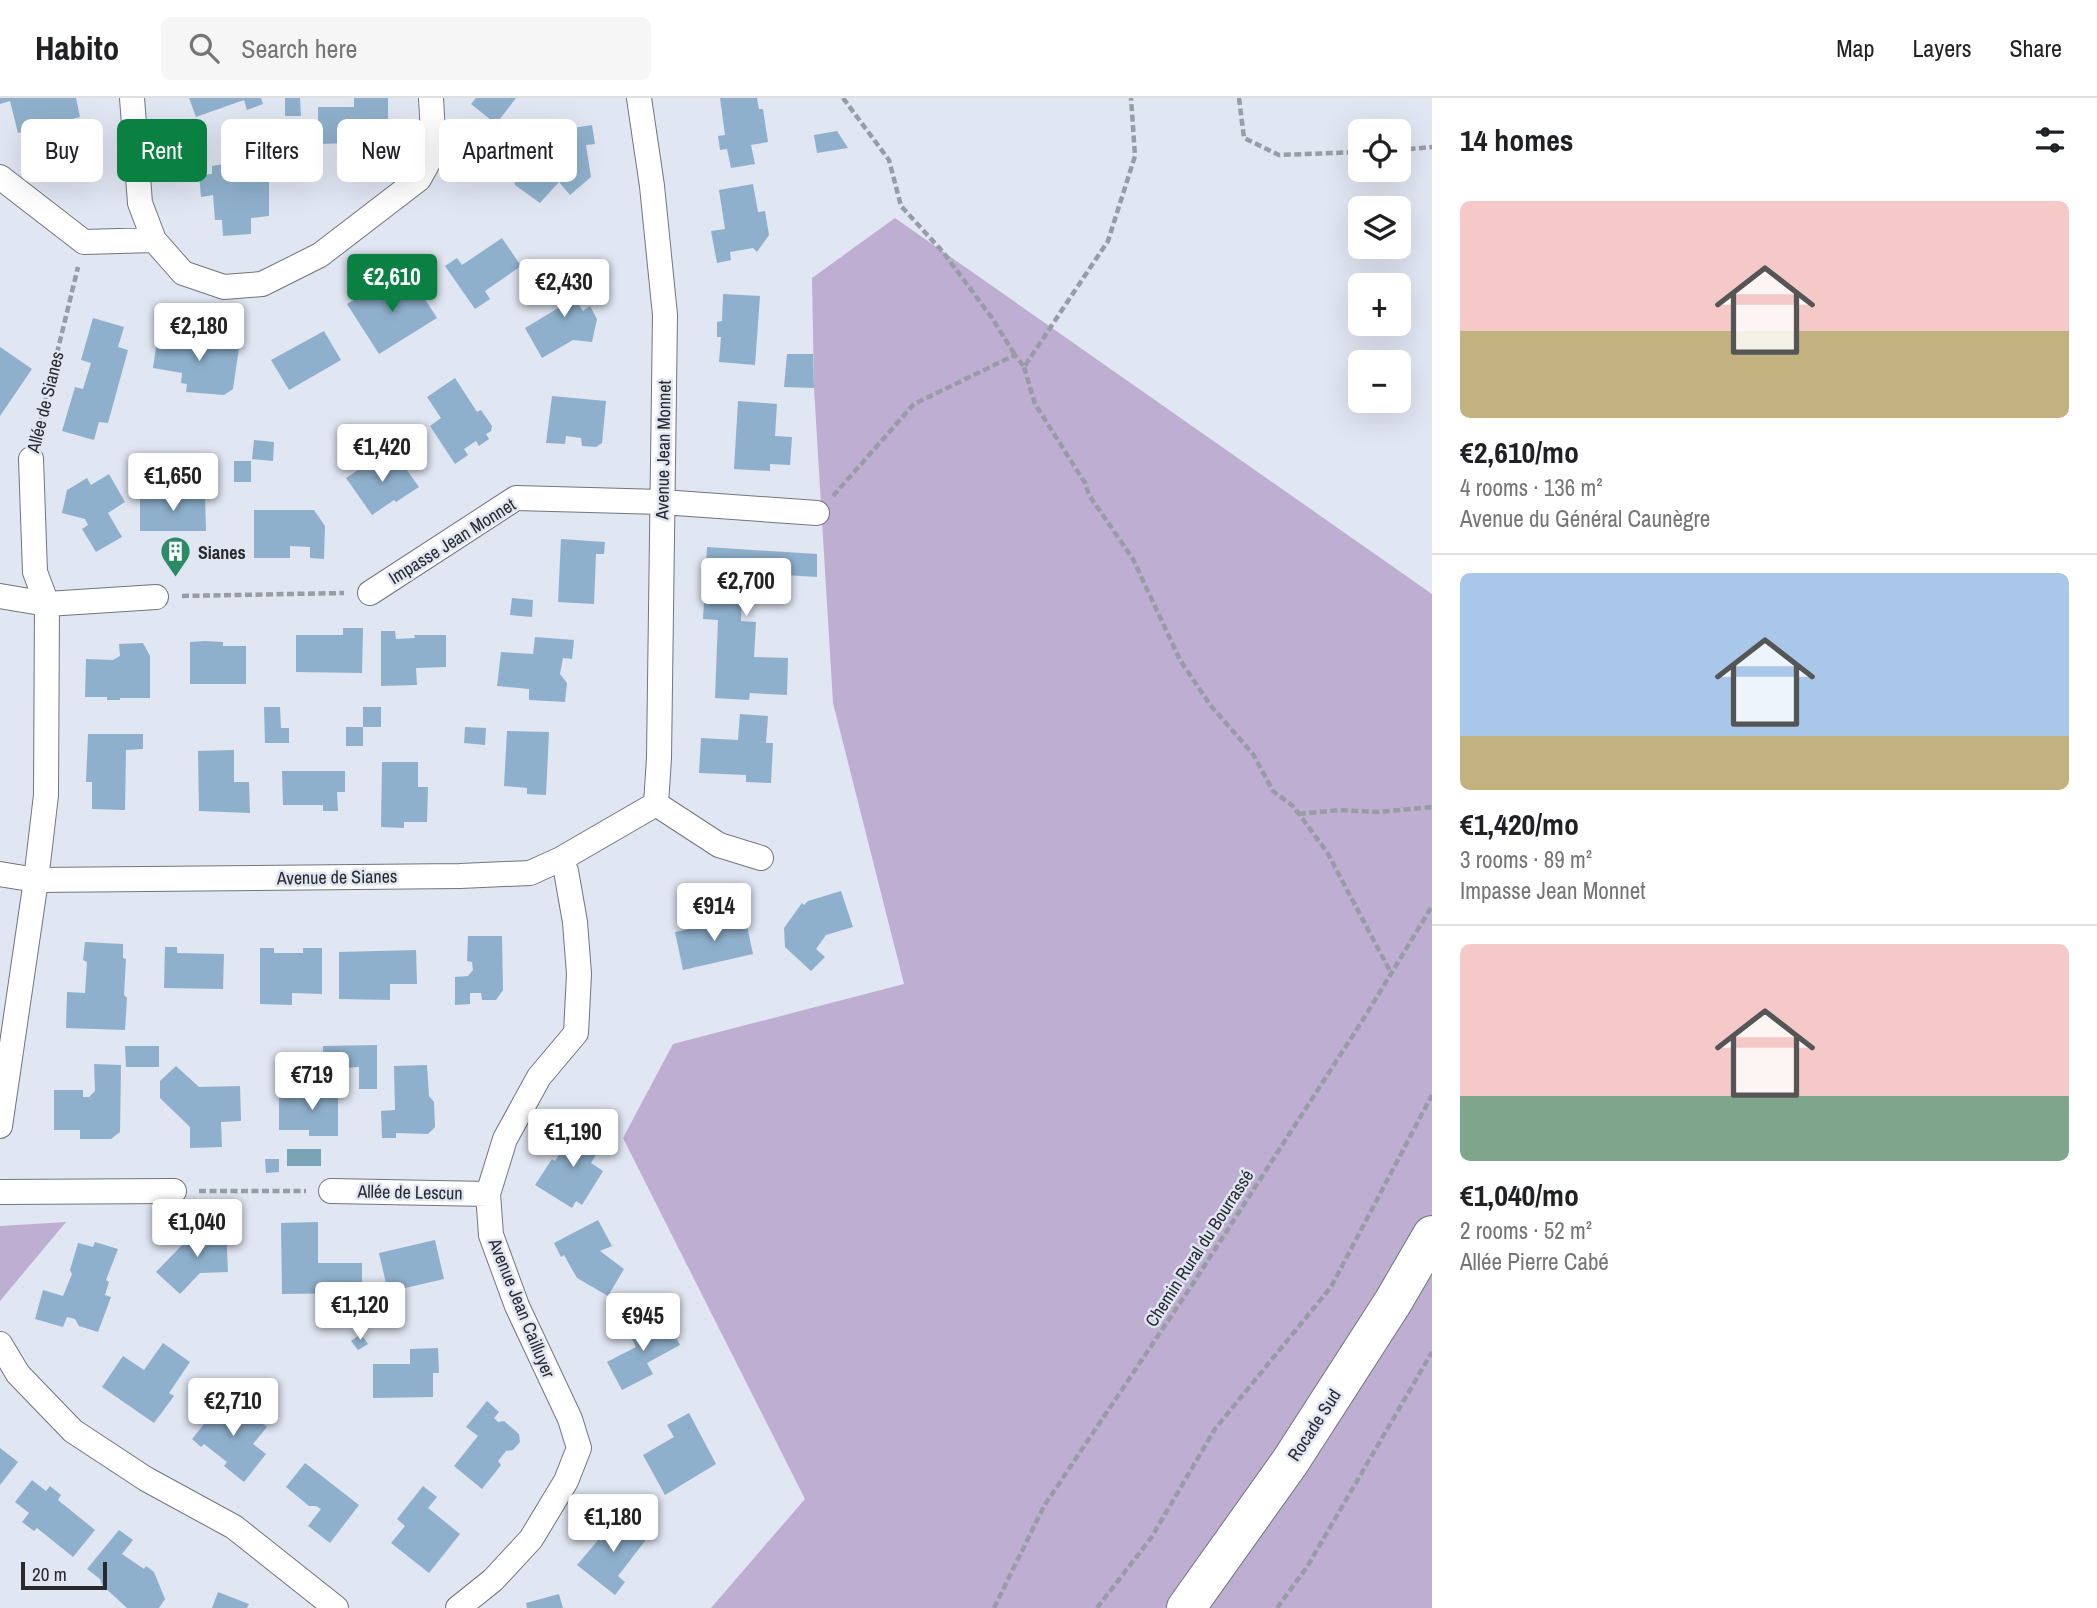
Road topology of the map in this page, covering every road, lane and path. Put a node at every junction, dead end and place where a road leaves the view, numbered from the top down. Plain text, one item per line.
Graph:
1 (132, 98) edge
2 (432, 98) edge
3 (639, 98) edge
4 (844, 98) edge
5 (1131, 98) edge
6 (1239, 98) edge
7 (1432, 147) edge
8 (1411, 149) edge
9 (1348, 152) edge
10 (0, 177) edge
11 (154, 240) junction
12 (84, 242) junction
13 (1015, 355) junction
14 (1024, 367) junction
15 (31, 459) joint
16 (662, 502) junction
17 (817, 513) joint
18 (370, 593) joint
19 (0, 596) edge
20 (156, 597) joint
21 (47, 604) junction
22 (656, 804) junction
23 (1432, 807) edge
24 (1298, 814) junction
25 (761, 858) dead end
26 (561, 859) junction
27 (0, 874) edge
28 (36, 880) junction
29 (1432, 906) edge
30 (1391, 974) junction
31 (1432, 1095) edge
32 (0, 1126) edge
33 (174, 1191) joint
34 (331, 1191) joint
35 (0, 1192) edge
36 (488, 1194) junction
37 (1432, 1235) edge
38 (0, 1344) edge
39 (1432, 1352) edge
40 (336, 1608) edge
41 (458, 1608) edge
42 (994, 1608) edge
43 (1097, 1608) edge
44 (1186, 1608) edge
45 (1278, 1608) edge

1 - 11 street
2 - 11 street
3 - 16 street, Avenue Jean Monnet
4 - 13 path
5 - 14 path
6 - 9 path
7 - 8 path
10 - 12 street
11 - 12 street
12 - 15 path, Allée de Sianes
13 - 14 path
13 - 17 path
14 - 24 path
15 - 21 street, Allée de Sianes
16 - 17 street, Impasse Jean Monnet
16 - 18 street, Impasse Jean Monnet
16 - 22 street, Avenue Jean Monnet
18 - 20 path
19 - 21 street
20 - 21 street
21 - 28 street, Allée de Sianes
22 - 25 street
22 - 26 street, Avenue de Sianes
23 - 24 path
24 - 30 path
26 - 28 street, Avenue de Sianes
26 - 36 street, Avenue Jean Cailluyer
27 - 28 street, Avenue de Sianes
28 - 32 street, Allée de Sianes
29 - 30 path, Chemin Rural du Bourrassé
30 - 42 path, Chemin Rural du Bourrassé
31 - 43 path
33 - 34 path
33 - 35 street
34 - 36 street, Allée de Lescun
36 - 41 street, Avenue Jean Cailluyer
37 - 44 main road, Rocade Sud
38 - 40 street
39 - 45 path

